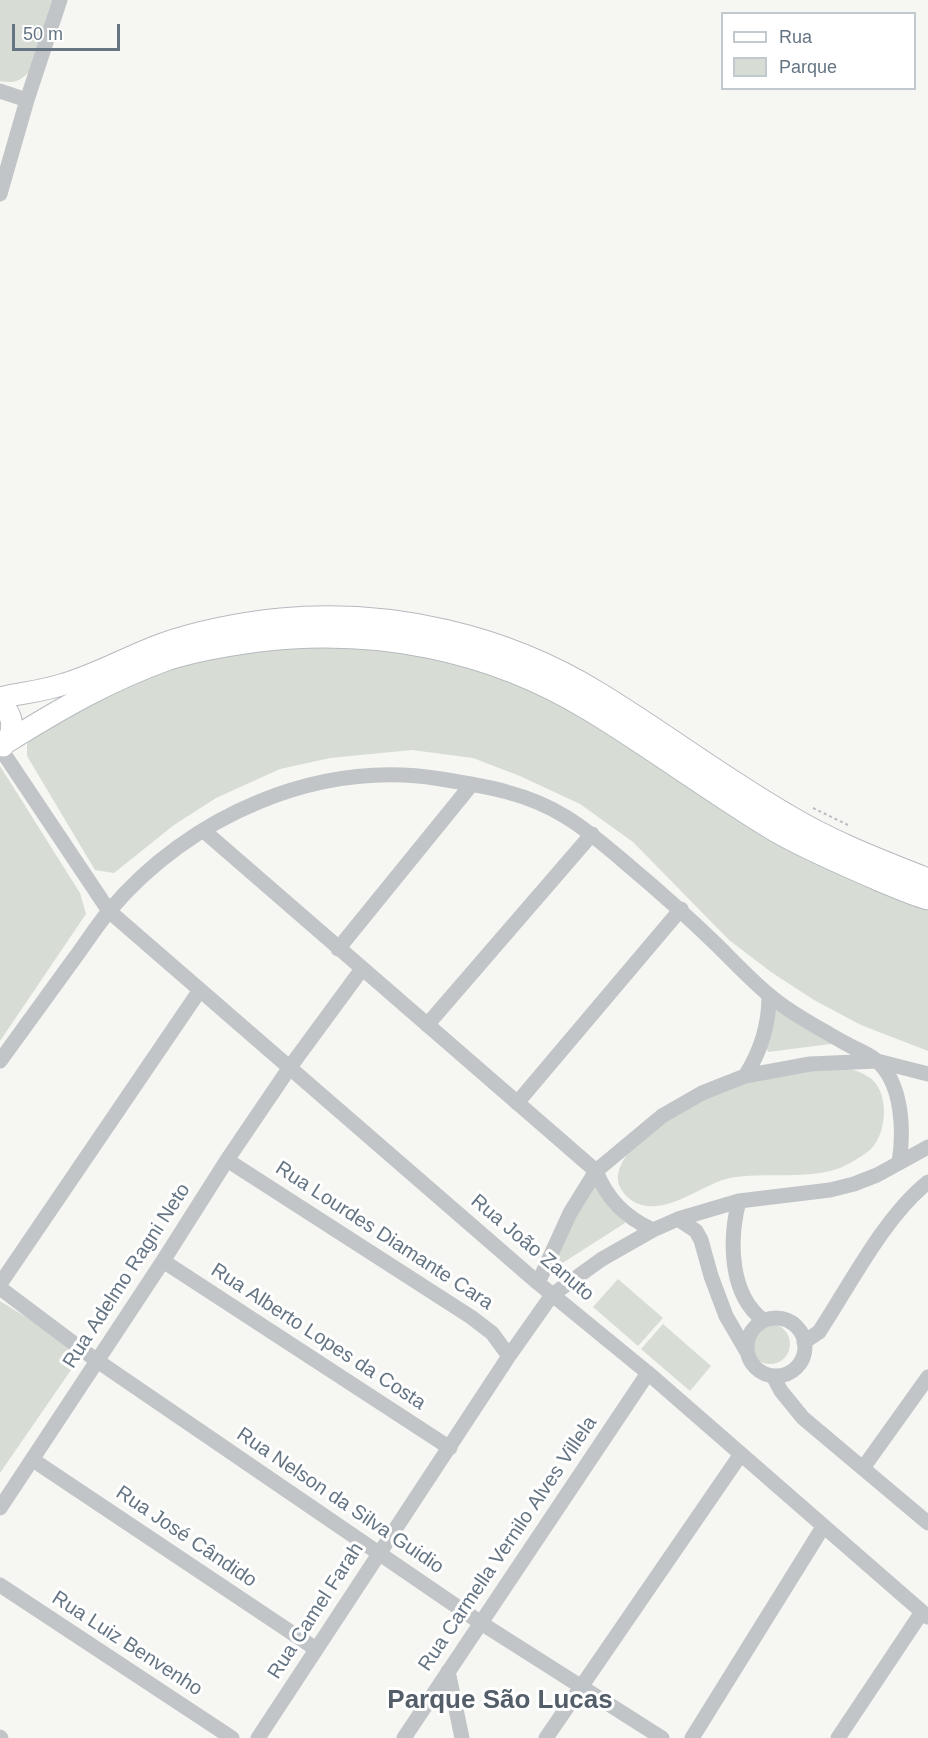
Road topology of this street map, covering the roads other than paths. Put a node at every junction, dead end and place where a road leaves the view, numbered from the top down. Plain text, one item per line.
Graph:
1 (60, 0) edge
2 (0, 91) edge
3 (27, 100) junction
4 (0, 194) edge
5 (0, 698) edge
6 (0, 703) edge
7 (2, 746) edge
8 (472, 784) junction
9 (204, 831) junction
10 (592, 834) junction
11 (928, 879) edge
12 (928, 899) edge
13 (681, 909) junction
14 (109, 911) junction
15 (338, 949) junction
16 (362, 969) junction
17 (200, 990) junction
18 (769, 996) junction
19 (427, 1026) junction
20 (0, 1061) edge
21 (877, 1061) junction
22 (290, 1067) junction
23 (928, 1074) edge
24 (745, 1076) junction
25 (517, 1103) junction
26 (928, 1147) edge
27 (227, 1160) junction
28 (899, 1162) junction
29 (596, 1171) junction
30 (928, 1182) edge
31 (740, 1201) junction
32 (678, 1219) junction
33 (653, 1230) junction
34 (163, 1261) junction
35 (736, 1271) junction
36 (711, 1276) junction
37 (538, 1283) junction
38 (0, 1286) edge
39 (552, 1294) junction
40 (763, 1320) junction
41 (804, 1342) junction
42 (747, 1352) junction
43 (509, 1356) junction
44 (96, 1360) junction
45 (648, 1373) junction
46 (773, 1376) junction
47 (928, 1377) edge
48 (450, 1448) junction
49 (741, 1454) junction
50 (33, 1460) junction
51 (863, 1468) junction
52 (0, 1508) edge
53 (928, 1523) edge
54 (824, 1527) junction
55 (380, 1553) junction
56 (0, 1585) edge
57 (925, 1615) edge
58 (481, 1623) junction
59 (316, 1649) junction
60 (448, 1671) junction
61 (580, 1686) junction
62 (232, 1738) edge
63 (258, 1738) edge
64 (404, 1738) edge
65 (462, 1738) edge
66 (546, 1738) edge
67 (662, 1738) edge
68 (692, 1738) edge
69 (838, 1738) edge

1 - 3 street
2 - 3 street
3 - 4 street
5 - 11 main road
6 - 7 main road
7 - 12 main road
7 - 14 street, Rua João Zanuto
8 - 9 street
8 - 10 street
8 - 15 street
9 - 14 street
9 - 15 street
10 - 13 street
10 - 19 street
13 - 18 street
13 - 25 street
14 - 17 street, Rua João Zanuto
14 - 20 street
15 - 16 street
16 - 19 street
16 - 22 street, Rua Adelmo Ragni Neto
17 - 22 street, Rua João Zanuto
17 - 38 street
18 - 21 street
18 - 24 street
19 - 25 street
21 - 23 street
21 - 24 street
21 - 28 street
22 - 27 street, Rua Adelmo Ragni Neto
22 - 37 street, Rua João Zanuto
24 - 29 street
25 - 29 street
26 - 28 street
27 - 34 street, Rua Adelmo Ragni Neto
27 - 43 street, Rua Lourdes Diamante Cara
28 - 31 street
29 - 33 street
29 - 37 street
30 - 41 street
31 - 32 street
31 - 35 street
32 - 33 street
32 - 36 street
33 - 39 street
34 - 44 street, Rua Adelmo Ragni Neto
34 - 48 street, Rua Alberto Lopes da Costa
35 - 36 street
35 - 40 street
36 - 42 street
37 - 39 street, Rua João Zanuto
38 - 44 street, Rua Nelson da Silva Guidio
39 - 43 street, Rua Camel Farah
39 - 45 street, Rua João Zanuto
40 - 41 street
40 - 42 street
41 - 46 street
42 - 46 street
43 - 48 street, Rua Camel Farah
44 - 50 street, Rua Adelmo Ragni Neto
44 - 55 street, Rua Nelson da Silva Guidio
45 - 49 street, Rua João Zanuto
45 - 58 street, Rua Carmella Vernilo Alves Villela
46 - 51 street
47 - 51 street
48 - 55 street, Rua Camel Farah
49 - 54 street, Rua João Zanuto
49 - 61 street
50 - 52 street, Rua Adelmo Ragni Neto
50 - 59 street, Rua José Cândido
51 - 53 street
54 - 57 street, Rua João Zanuto
54 - 68 street
55 - 58 street, Rua Nelson da Silva Guidio
55 - 59 street, Rua Camel Farah
56 - 62 street, Rua Luiz Benvenho
57 - 69 street
58 - 60 street, Rua Carmella Vernilo Alves Villela
58 - 61 street, Rua Nelson da Silva Guidio
59 - 63 street, Rua Camel Farah
60 - 64 street, Rua Carmella Vernilo Alves Villela
60 - 65 street
61 - 66 street
61 - 67 street, Rua Nelson da Silva Guidio

